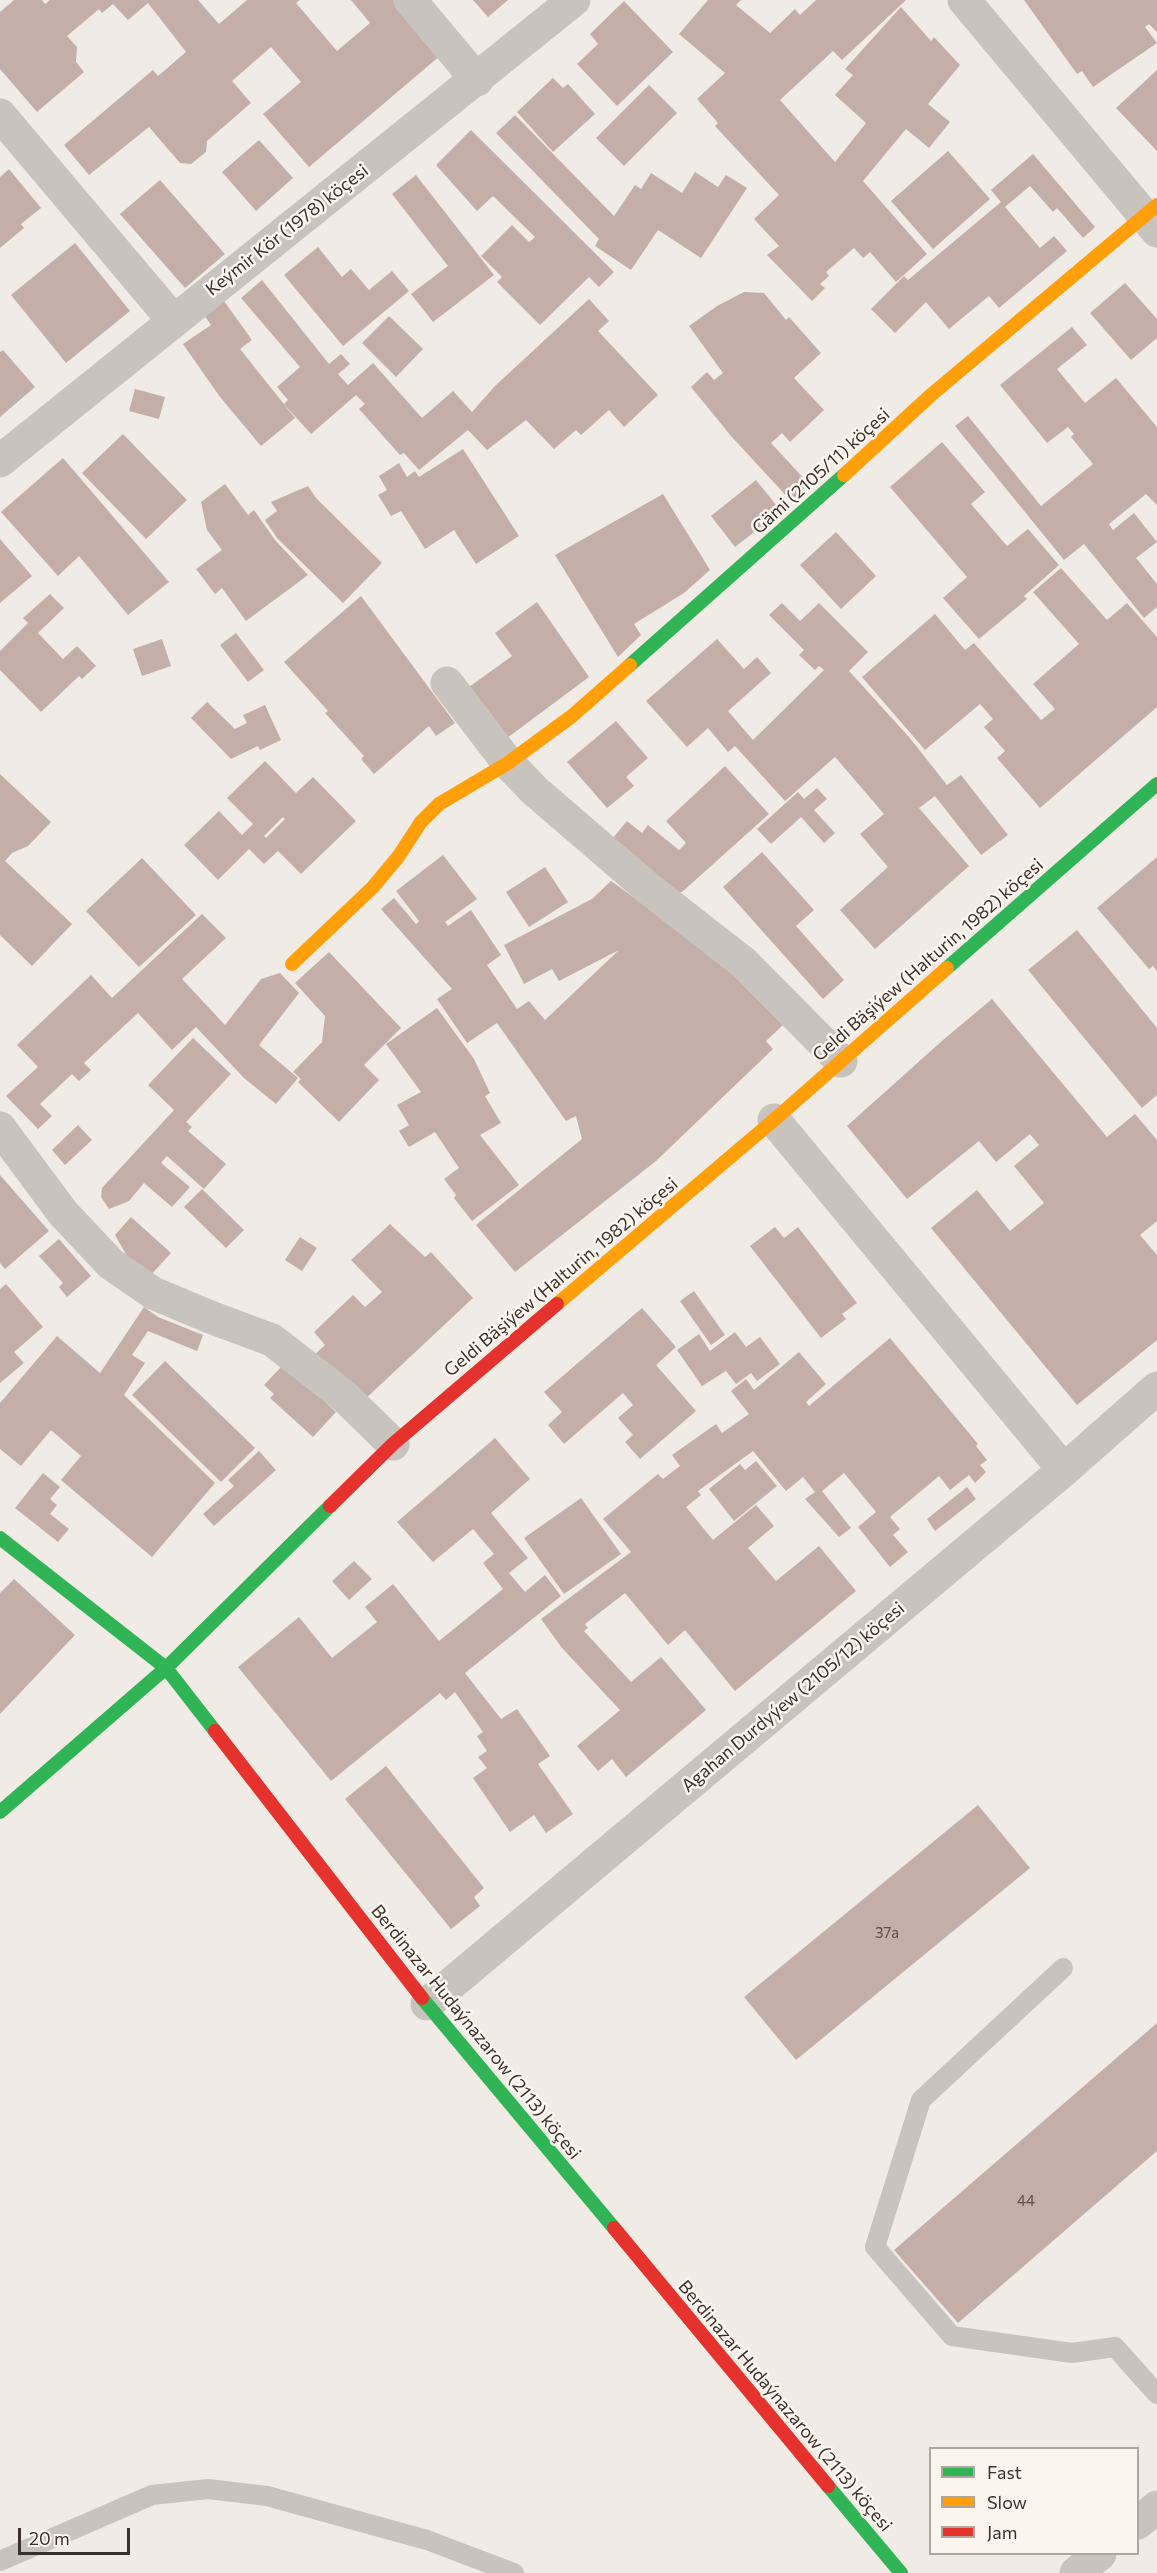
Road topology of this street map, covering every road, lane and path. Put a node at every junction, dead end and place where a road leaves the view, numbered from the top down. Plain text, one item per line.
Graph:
1 (410, 0) edge
2 (574, 0) edge
3 (964, 0) edge
4 (477, 80) junction
5 (0, 115) edge
6 (1153, 217) edge
7 (173, 320) junction
8 (0, 461) edge
9 (447, 683) dead end
10 (508, 763) junction
11 (1157, 783) edge
12 (292, 964) dead end
13 (841, 1061) junction
14 (774, 1120) junction
15 (0, 1128) edge
16 (1157, 1388) edge
17 (393, 1444) junction
18 (1064, 1470) junction
19 (0, 1538) edge
20 (166, 1668) junction
21 (0, 1812) edge
22 (1063, 1968) dead end
23 (427, 2004) junction
24 (1157, 2394) edge
25 (1157, 2507) edge
26 (1139, 2521) edge
27 (1098, 2555) edge
28 (0, 2561) edge
29 (514, 2573) edge
30 (901, 2573) edge
31 (1076, 2573) edge

1 - 4 street
2 - 4 street, Keýmir Kör (1978) köçesi
3 - 6 street
4 - 7 street, Keýmir Kör (1978) köçesi
5 - 7 street
6 - 10 street, Gämi (2105/11) köçesi
7 - 8 street, Keýmir Kör (1978) köçesi
9 - 10 street
10 - 12 street, Gämi (2105/11) köçesi
10 - 13 street
11 - 13 street, Geldi Bäşiýew (Halturin, 1982) köçesi
13 - 14 street, Geldi Bäşiýew (Halturin, 1982) köçesi
14 - 17 street, Geldi Bäşiýew (Halturin, 1982) köçesi
14 - 18 street
15 - 17 street
16 - 18 street, Agahan Durdyýew (2105/12) köçesi
17 - 20 street, Geldi Bäşiýew (Halturin, 1982) köçesi
18 - 23 street, Agahan Durdyýew (2105/12) köçesi
19 - 20 street, Berdinazar Hudaýnazarow (2113) köçesi
20 - 21 street, Geldi Bäşiýew (Halturin, 1982) köçesi
20 - 23 street, Berdinazar Hudaýnazarow (2113) köçesi
22 - 24 lane
23 - 30 street, Berdinazar Hudaýnazarow (2113) köçesi
25 - 26 street
27 - 31 street
28 - 29 lane

